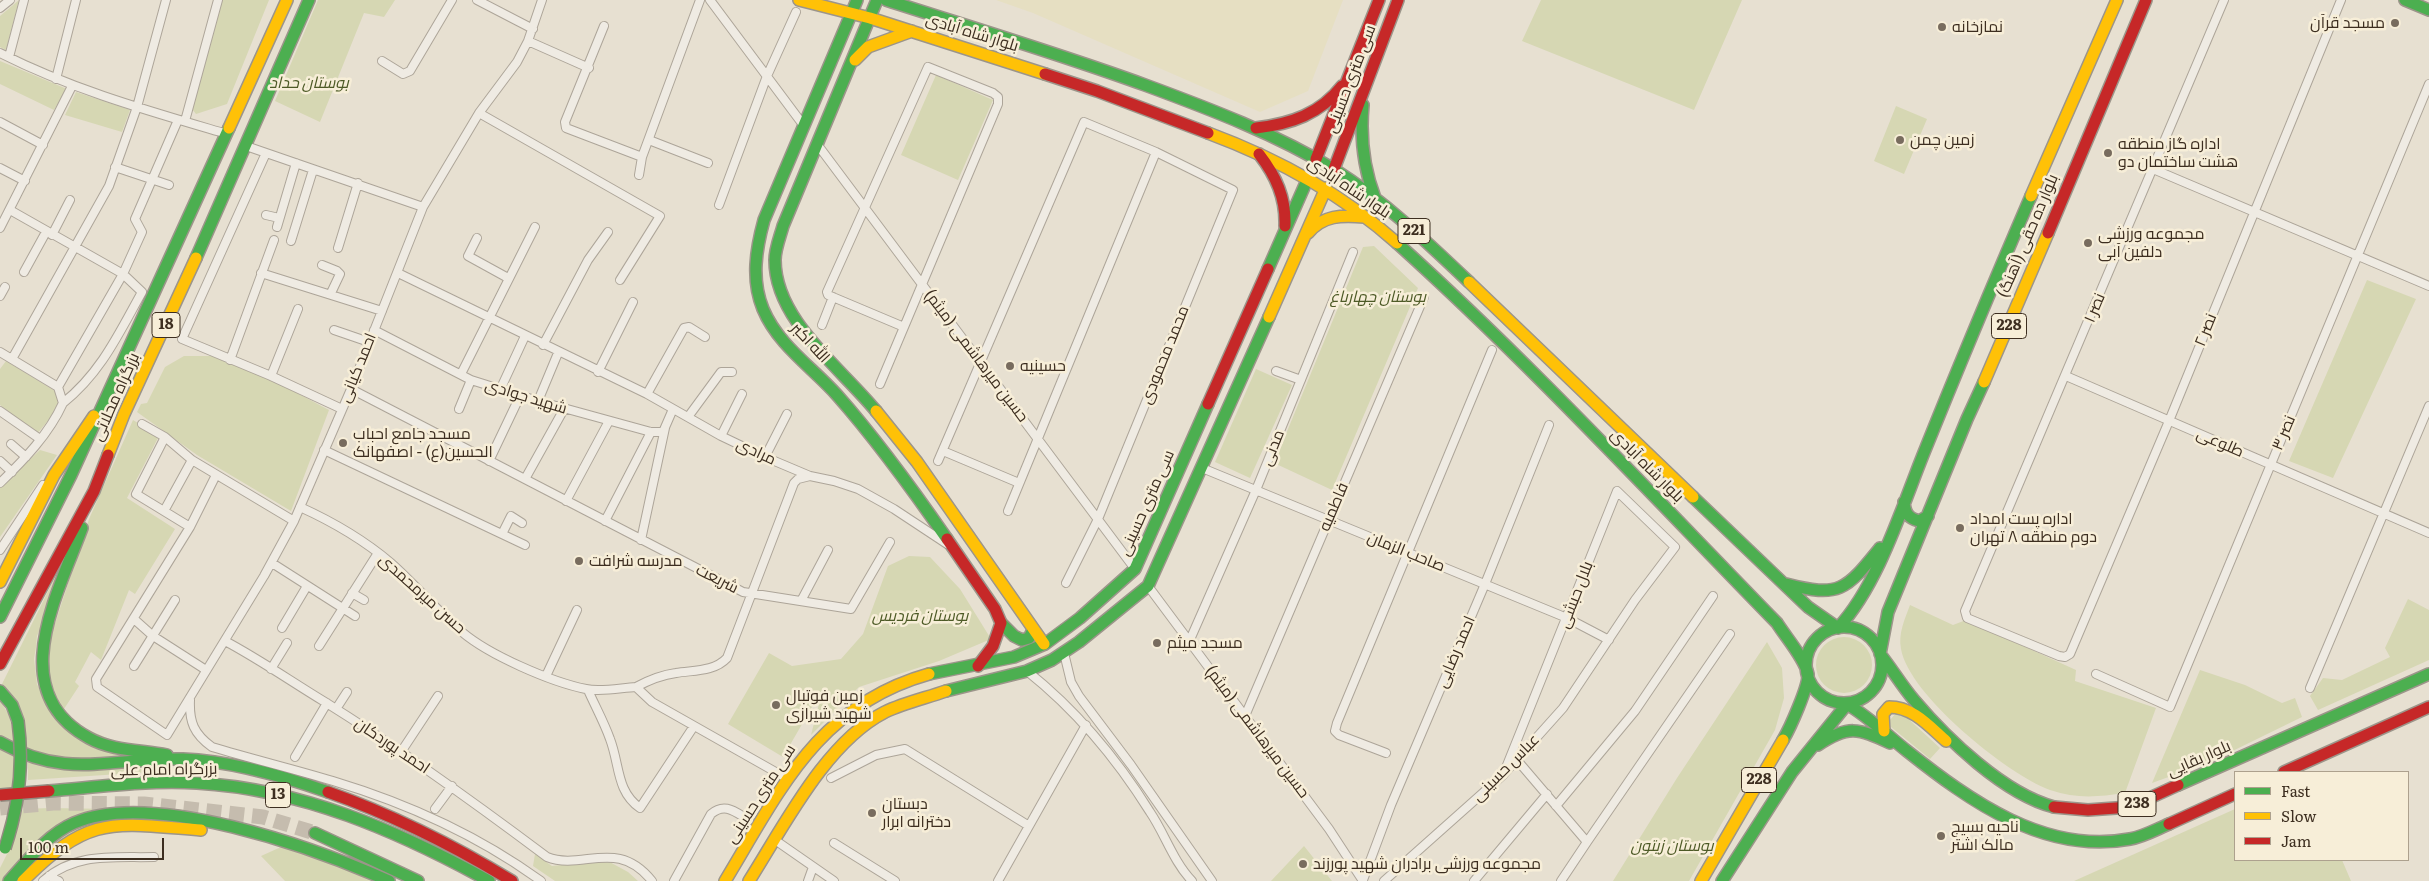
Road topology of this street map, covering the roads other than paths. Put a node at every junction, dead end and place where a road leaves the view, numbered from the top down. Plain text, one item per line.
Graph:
1 (10, 0) edge
2 (24, 0) edge
3 (76, 0) edge
4 (166, 0) edge
5 (218, 0) edge
6 (287, 0) edge
7 (308, 0) edge
8 (452, 0) edge
9 (477, 0) edge
10 (542, 0) edge
11 (700, 0) edge
12 (710, 0) edge
13 (799, 0) edge
14 (857, 0) edge
15 (877, 0) edge
16 (886, 0) edge
17 (910, 0) edge
18 (1379, 0) edge
19 (1398, 0) edge
20 (2117, 0) edge
21 (2146, 0) edge
22 (2224, 0) edge
23 (2341, 0) edge
24 (2405, 0) edge
25 (0, 8) edge
26 (918, 10) junction
27 (2429, 10) edge
28 (796, 12) dead end
29 (851, 13) junction
30 (870, 18) junction
31 (604, 26) dead end
32 (532, 29) junction
33 (912, 31) junction
34 (528, 41) junction
35 (0, 53) edge
36 (9, 57) junction
37 (382, 61) dead end
38 (850, 65) junction
39 (589, 68) junction
40 (1352, 70) junction
41 (767, 76) junction
42 (56, 80) junction
43 (2429, 84) edge
44 (72, 86) junction
45 (1364, 89) junction
46 (137, 107) junction
47 (480, 113) junction
48 (182, 121) junction
49 (0, 122) edge
50 (804, 126) junction
51 (1256, 128) junction
52 (227, 134) junction
53 (649, 140) junction
54 (817, 144) junction
55 (43, 145) junction
56 (246, 146) junction
57 (1156, 152) junction
58 (1257, 152) junction
59 (266, 153) junction
60 (642, 157) junction
61 (1316, 159) junction
62 (296, 163) junction
63 (708, 163) dead end
64 (115, 167) junction
65 (0, 168) edge
66 (2153, 169) junction
67 (314, 170) junction
68 (1334, 170) junction
69 (639, 175) dead end
70 (1308, 178) junction
71 (152, 180) junction
72 (24, 181) junction
73 (358, 183) junction
74 (169, 185) dead end
75 (1326, 188) junction
76 (1375, 198) junction
77 (70, 200) dead end
78 (719, 205) dead end
79 (864, 206) junction
80 (423, 207) junction
81 (10, 210) junction
82 (2254, 212) junction
83 (266, 216) dead end
84 (1364, 217) junction
85 (279, 218) junction
86 (277, 227) dead end
87 (535, 227) dead end
88 (0, 228) edge
89 (608, 232) dead end
90 (49, 233) junction
91 (478, 238) dead end
92 (274, 240) dead end
93 (291, 240) dead end
94 (74, 247) junction
95 (338, 248) dead end
96 (1278, 252) junction
97 (1353, 252) dead end
98 (2358, 256) junction
99 (1294, 261) junction
100 (322, 265) dead end
101 (24, 272) dead end
102 (262, 273) junction
103 (398, 273) junction
104 (123, 274) junction
105 (508, 278) junction
106 (620, 280) dead end
107 (923, 285) junction
108 (2429, 286) edge
109 (5, 287) dead end
110 (331, 294) junction
111 (0, 296) edge
112 (833, 297) junction
113 (1424, 297) dead end
114 (633, 302) dead end
115 (298, 309) dead end
116 (382, 311) junction
117 (487, 318) junction
118 (822, 325) dead end
119 (904, 328) junction
120 (334, 330) dead end
121 (374, 330) junction
122 (525, 336) junction
123 (705, 337) dead end
124 (369, 342) junction
125 (543, 345) junction
126 (1492, 350) dead end
127 (0, 352) edge
128 (558, 353) junction
129 (12, 359) junction
130 (230, 360) junction
131 (981, 364) junction
132 (1276, 370) dead end
133 (598, 372) junction
134 (732, 372) dead end
135 (460, 374) junction
136 (271, 376) junction
137 (2066, 376) junction
138 (471, 380) junction
139 (1301, 380) junction
140 (880, 384) dead end
141 (58, 387) junction
142 (351, 389) junction
143 (500, 390) junction
144 (647, 394) junction
145 (742, 394) dead end
146 (520, 396) junction
147 (538, 401) junction
148 (63, 402) junction
149 (2429, 406) edge
150 (100, 409) junction
151 (342, 409) junction
152 (459, 409) dead end
153 (564, 409) junction
154 (673, 409) junction
155 (0, 411) edge
156 (787, 414) dead end
157 (688, 417) junction
158 (609, 421) junction
159 (2169, 421) junction
160 (142, 424) dead end
161 (1550, 425) dead end
162 (665, 428) junction
163 (651, 432) junction
164 (721, 436) junction
165 (165, 437) junction
166 (1038, 438) junction
167 (40, 439) junction
168 (11, 444) dead end
169 (324, 450) junction
170 (942, 451) junction
171 (26, 457) junction
172 (765, 457) junction
173 (192, 460) junction
174 (0, 461) edge
175 (490, 461) junction
176 (938, 461) dead end
177 (2270, 465) junction
178 (1202, 468) junction
179 (55, 469) junction
180 (12, 472) junction
181 (216, 475) junction
182 (810, 476) junction
183 (526, 479) junction
184 (0, 483) edge
185 (1019, 483) junction
186 (1256, 490) junction
187 (94, 491) junction
188 (566, 501) junction
189 (1904, 502) junction
190 (300, 507) junction
191 (164, 511) junction
192 (1008, 511) dead end
193 (2383, 514) junction
194 (1928, 516) junction
195 (1098, 519) junction
196 (294, 520) junction
197 (1329, 520) junction
198 (605, 521) junction
199 (522, 523) dead end
200 (190, 527) junction
201 (2429, 533) edge
202 (502, 534) junction
203 (1891, 535) junction
204 (642, 540) junction
205 (890, 542) dead end
206 (525, 545) dead end
207 (1676, 547) joint
208 (953, 548) junction
209 (0, 550) edge
210 (828, 550) dead end
211 (378, 553) junction
212 (1408, 553) junction
213 (272, 562) junction
214 (1135, 569) junction
215 (0, 582) edge
216 (1066, 584) dead end
217 (1485, 584) junction
218 (1786, 584) junction
219 (308, 586) junction
220 (1148, 586) junction
221 (352, 593) junction
222 (752, 595) junction
223 (1712, 596) dead end
224 (175, 600) dead end
225 (364, 600) dead end
226 (801, 601) junction
227 (342, 608) junction
228 (577, 610) dead end
229 (355, 616) dead end
230 (0, 617) edge
231 (1567, 618) junction
232 (134, 619) junction
233 (1002, 623) junction
234 (282, 628) dead end
235 (1838, 628) junction
236 (1033, 630) junction
237 (1730, 634) dead end
238 (153, 636) junction
239 (1609, 640) junction
240 (224, 641) junction
241 (1189, 642) junction
242 (287, 643) dead end
243 (1044, 644) junction
244 (319, 646) dead end
245 (1064, 653) junction
246 (1880, 654) junction
247 (2065, 657) joint
248 (2, 660) edge
249 (134, 666) dead end
250 (978, 666) junction
251 (271, 669) junction
252 (206, 670) junction
253 (1027, 670) junction
254 (2096, 674) dead end
255 (2429, 674) edge
256 (1808, 675) junction
257 (546, 676) junction
258 (0, 681) edge
259 (636, 687) junction
260 (2310, 688) dead end
261 (588, 690) junction
262 (0, 691) edge
263 (347, 692) dead end
264 (438, 696) dead end
265 (190, 699) junction
266 (327, 703) junction
267 (1847, 704) junction
268 (2429, 707) edge
269 (336, 709) junction
270 (1245, 716) junction
271 (1086, 725) junction
272 (694, 726) junction
273 (1884, 731) junction
274 (0, 742) edge
275 (1907, 751) junction
276 (401, 752) junction
277 (1386, 753) dead end
278 (295, 757) dead end
279 (183, 759) junction
280 (1517, 760) junction
281 (1979, 764) junction
282 (2286, 771) edge
283 (1792, 772) junction
284 (1503, 775) junction
285 (831, 778) dead end
286 (788, 779) junction
287 (452, 786) junction
288 (1547, 794) junction
289 (2234, 794) edge
290 (0, 795) edge
291 (1556, 806) junction
292 (435, 809) dead end
293 (749, 820) dead end
294 (1029, 826) junction
295 (242, 831) junction
296 (315, 833) tunnel mouth
297 (774, 840) junction
298 (1587, 842) junction
299 (834, 843) dead end
300 (2, 852) edge
301 (154, 857) dead end
302 (1571, 865) junction
303 (813, 867) junction
304 (46, 878) edge
305 (1363, 880) edge
306 (9, 881) edge
307 (23, 881) edge
308 (59, 881) edge
309 (389, 881) edge
310 (418, 881) edge
311 (489, 881) edge
312 (512, 881) edge
313 (541, 881) edge
314 (652, 881) edge
315 (674, 881) edge
316 (725, 881) edge
317 (749, 881) edge
318 (808, 881) edge
319 (834, 881) edge
320 (895, 881) edge
321 (998, 881) edge
322 (1192, 881) edge
323 (1212, 881) edge
324 (1384, 881) edge
325 (1474, 881) edge
326 (1556, 881) edge
327 (1561, 881) edge
328 (1701, 881) edge
329 (1722, 881) edge

1 - 25 street
2 - 36 street
3 - 42 street
4 - 46 street
5 - 48 street
6 - 52 main road, بزرگراه محلاتی / 18
7 - 56 main road, بزرگراه محلاتی / 18
8 - 37 street
9 - 32 street
10 - 32 street, احمد کیانی
11 - 53 street
12 - 41 street
13 - 29 main road, بلوار شاه آبادی / 221
14 - 29 main road, الله اکبر
15 - 30 main road, الله اکبر
16 - 26 main road, بلوار شاه آبادی / 221
17 - 26 main road
18 - 40 main road, سی متری حسینی
19 - 45 main road, سی متری حسینی
20 - 189 main road, بلوار ده حقی (آهنگ) / 228
21 - 194 main road, بلوار ده حقی (آهنگ) / 228
22 - 66 street, نصر ۱
23 - 82 street, نصر ۲
24 - 27 main road
26 - 51 main road, بلوار شاه آبادی / 221
28 - 41 street
29 - 30 main road, بلوار شاه آبادی / 221
29 - 50 main road, الله اکبر
30 - 33 main road, بلوار شاه آبادی / 221
30 - 38 main road, الله اکبر
31 - 39 street
32 - 34 street, احمد کیانی
33 - 38 main road
33 - 58 main road, بلوار شاه آبادی / 221
34 - 39 street
34 - 47 street, احمد کیانی
35 - 36 street
36 - 42 street
38 - 54 main road, الله اکبر
39 - 60 street
40 - 51 main road
40 - 61 main road, سی متری حسینی
41 - 50 street
41 - 78 street
42 - 44 street
43 - 98 street, نصر ۳
44 - 46 street
44 - 55 street
45 - 68 main road, سی متری حسینی
45 - 76 main road
46 - 48 street
46 - 64 street
47 - 80 street, احمد کیانی
47 - 106 street
48 - 52 street
48 - 71 street
49 - 55 street
50 - 54 main road
50 - 208 main road, الله اکبر
51 - 61 main road, بلوار شاه آبادی / 221
52 - 150 main road, بزرگراه محلاتی / 18
53 - 60 street
53 - 63 street
54 - 79 street, حسین میرهاشمی (میثم)
54 - 236 main road, الله اکبر
55 - 72 street
56 - 59 street
56 - 187 main road, بزرگراه محلاتی / 18
57 - 131 street
57 - 166 street
57 - 195 street, محمد محمودی
58 - 70 main road, بلوار شاه آبادی / 221
58 - 96 main road
59 - 62 street
59 - 130 street
60 - 69 street
61 - 68 main road, بلوار شاه آبادی / 221
61 - 70 main road, سی متری حسینی
62 - 67 street
62 - 85 street
64 - 71 street
64 - 94 street
65 - 72 street
66 - 82 street
66 - 137 street, نصر ۱
67 - 73 street
67 - 93 street
68 - 75 main road, سی متری حسینی
68 - 76 main road, بلوار شاه آبادی / 221
70 - 75 main road, بلوار شاه آبادی / 221
70 - 96 main road, سی متری حسینی
71 - 74 street
71 - 104 street
72 - 81 street
73 - 80 street
73 - 95 street
75 - 84 main road, بلوار شاه آبادی / 221
75 - 99 main road
76 - 218 main road, بلوار شاه آبادی / 221
77 - 90 street
79 - 107 street, حسین میرهاشمی (میثم)
79 - 107 street
79 - 112 street
80 - 103 street, احمد کیانی
81 - 88 street
81 - 90 street
82 - 98 street
82 - 159 street, نصر ۲
83 - 85 street
84 - 99 main road
84 - 256 main road, بلوار شاه آبادی / 221
85 - 86 street
87 - 105 street
89 - 125 street
90 - 94 street
90 - 101 street
91 - 105 street
92 - 102 street
94 - 104 street
94 - 129 street
96 - 214 main road, سی متری حسینی
97 - 139 street, مدنی
98 - 108 street
98 - 177 street, نصر ۳
99 - 178 main road
100 - 110 street
102 - 110 street
102 - 130 street
103 - 116 street, احمد کیانی
103 - 117 street, مرادی
104 - 141 street
104 - 148 street
105 - 117 street
107 - 119 street
107 - 131 street, حسین میرهاشمی (میثم)
109 - 111 street
110 - 116 street
112 - 118 street
112 - 119 street
113 - 197 street, فاطمیه
114 - 133 street
115 - 136 street
116 - 121 street, احمد کیانی
117 - 122 street, مرادی
117 - 135 street
119 - 140 street
120 - 124 street
121 - 124 street, احمد کیانی
121 - 135 street, شهید جوادی
122 - 125 street, مرادی
122 - 143 street
123 - 144 street
124 - 142 street, احمد کیانی
125 - 128 street, مرادی
126 - 212 street
127 - 129 street
128 - 133 street, مرادی
128 - 147 street
129 - 141 street
130 - 136 street
131 - 166 street, حسین میرهاشمی (میثم)
131 - 170 street
132 - 139 street
133 - 144 street, مرادی
134 - 157 street
135 - 138 street, شهید جوادی
136 - 151 street
137 - 159 street, طلوعی
137 - 247 street, نصر ۱
138 - 143 street, شهید جوادی
138 - 152 street
139 - 186 street, مدنی
141 - 148 street
142 - 151 street, احمد کیانی
142 - 175 street, شریعت
143 - 146 street, شهید جوادی
144 - 154 street, مرادی
145 - 164 street
146 - 147 street, شهید جوادی
146 - 175 street
147 - 153 street, شهید جوادی
148 - 167 street
149 - 193 street
150 - 179 main road
150 - 230 main road, بزرگراه محلاتی / 18
151 - 169 street, احمد کیانی
153 - 158 street, شهید جوادی
153 - 183 street
154 - 157 street, مرادی
154 - 162 street
155 - 167 street
156 - 172 street
157 - 164 street, مرادی
158 - 163 street, شهید جوادی
158 - 188 street
159 - 177 street, طلوعی
159 - 247 street, نصر ۲
160 - 165 street
161 - 217 street, احمد رضایی
162 - 163 street
162 - 204 street
163 - 198 street
164 - 172 street, مرادی
165 - 173 street
165 - 191 street
166 - 185 street
166 - 195 street, حسین میرهاشمی (میثم)
167 - 171 street
168 - 171 street
169 - 190 street, احمد کیانی
169 - 202 street
170 - 176 street
170 - 185 street
171 - 180 street
172 - 182 street, مرادی
173 - 181 street
173 - 191 street
174 - 180 street
175 - 183 street, شریعت
177 - 193 street, طلوعی
177 - 254 street, نصر ۳
178 - 186 street, صاحب الزمان
178 - 220 main road
179 - 209 street
179 - 215 main road
180 - 184 street
181 - 196 street
181 - 200 street
182 - 208 street, مرادی
182 - 222 street
183 - 188 street, شریعت
185 - 192 street
186 - 197 street, صاحب الزمان
186 - 241 street, مدنی
187 - 248 main road, بزرگراه محلاتی / 18
187 - 279 main road
188 - 198 street, شریعت
189 - 194 main road
189 - 203 main road, بلوار ده حقی (آهنگ) / 228
190 - 196 street, احمد کیانی
190 - 211 street, حسن میرمحمدی
191 - 200 street
193 - 201 street, طلوعی
193 - 260 street
194 - 246 main road, بلوار ده حقی (آهنگ) / 228
195 - 214 street, حسین میرهاشمی (میثم)
195 - 216 street, محمد محمودی
196 - 213 street, احمد کیانی
197 - 212 street, صاحب الزمان
197 - 270 street, فاطمیه
198 - 204 street, شریعت
199 - 202 street
200 - 232 street
202 - 206 street
203 - 218 main road
203 - 235 main road, بلوار ده حقی (آهنگ) / 228
204 - 222 street, شریعت
205 - 226 street, شریعت
207 - 231 street, بلال حبشی
207 - 239 street, عباس حسینی
208 - 233 main road, الله اکبر
210 - 226 street
211 - 221 street
211 - 257 street, حسن میرمحمدی
212 - 217 street, صاحب الزمان
212 - 277 street
213 - 219 street
213 - 240 street, احمد کیانی
214 - 220 main road
214 - 243 main road, سی متری حسینی
217 - 231 street, صاحب الزمان
217 - 305 street, احمد رضایی
218 - 235 main road, بلوار شاه آبادی / 221
219 - 227 street
219 - 234 street
220 - 241 street, حسین میرهاشمی (میثم)
220 - 245 main road
221 - 225 street
221 - 227 street
222 - 226 street, شریعت
222 - 259 street
223 - 291 street
224 - 238 street
227 - 229 street
227 - 244 street
228 - 257 street
231 - 239 street, صاحب الزمان
231 - 284 street, بلال حبشی
232 - 238 street
232 - 265 street, احمد کیانی
233 - 236 main road, الله اکبر
233 - 250 main road
235 - 246 main road
235 - 256 main road
236 - 243 main road, الله اکبر
237 - 298 street
238 - 249 street
238 - 252 street
239 - 280 street, عباس حسینی
240 - 251 street, احمد پوردکان
240 - 252 street, احمد کیانی
241 - 270 street, حسین میرهاشمی (میثم)
242 - 251 street
243 - 250 main road, سی متری حسینی
245 - 253 main road
245 - 323 street
246 - 267 main road
246 - 281 main road, بلوار بقایی / 238
248 - 258 main road, بزرگراه محلاتی
250 - 286 main road, سی متری حسینی
251 - 266 street, احمد پوردکان
252 - 265 street, احمد کیانی
253 - 271 street
253 - 297 main road
255 - 281 main road, بلوار بقایی / 238
256 - 267 main road
256 - 328 main road, 228
257 - 261 street, حسن میرمحمدی
259 - 261 street, حسن میرمحمدی
259 - 272 street
261 - 272 street
262 - 300 main road, bridge
263 - 269 street
264 - 276 street
265 - 313 street
266 - 269 street, احمد پوردکان
266 - 278 street
267 - 273 main road, 238
267 - 283 main road, 228
268 - 282 main road
269 - 276 street, احمد پوردکان
270 - 305 street, حسین میرهاشمی (میثم)
271 - 294 street
271 - 322 street
272 - 286 street
273 - 275 main road, 238
273 - 281 main road
274 - 279 main road
275 - 283 main road
275 - 289 main road, 238
276 - 287 street, احمد پوردکان
279 - 312 main road
280 - 284 street, عباس حسینی
280 - 288 street
283 - 329 main road, 228
284 - 324 street, عباس حسینی
285 - 294 street
286 - 316 main road, سی متری حسینی
287 - 292 street
287 - 314 street, احمد پوردکان
288 - 291 street
288 - 325 street
290 - 311 main road, بزرگراه امام علی / 13, bridge
291 - 298 street
293 - 315 street
294 - 321 street
295 - 306 main road
295 - 307 main road
295 - 309 main road
296 - 310 main road
297 - 303 street
297 - 317 main road
298 - 302 street
299 - 320 street
301 - 304 street
302 - 326 street
302 - 327 street
303 - 318 street
303 - 319 street
304 - 308 street

